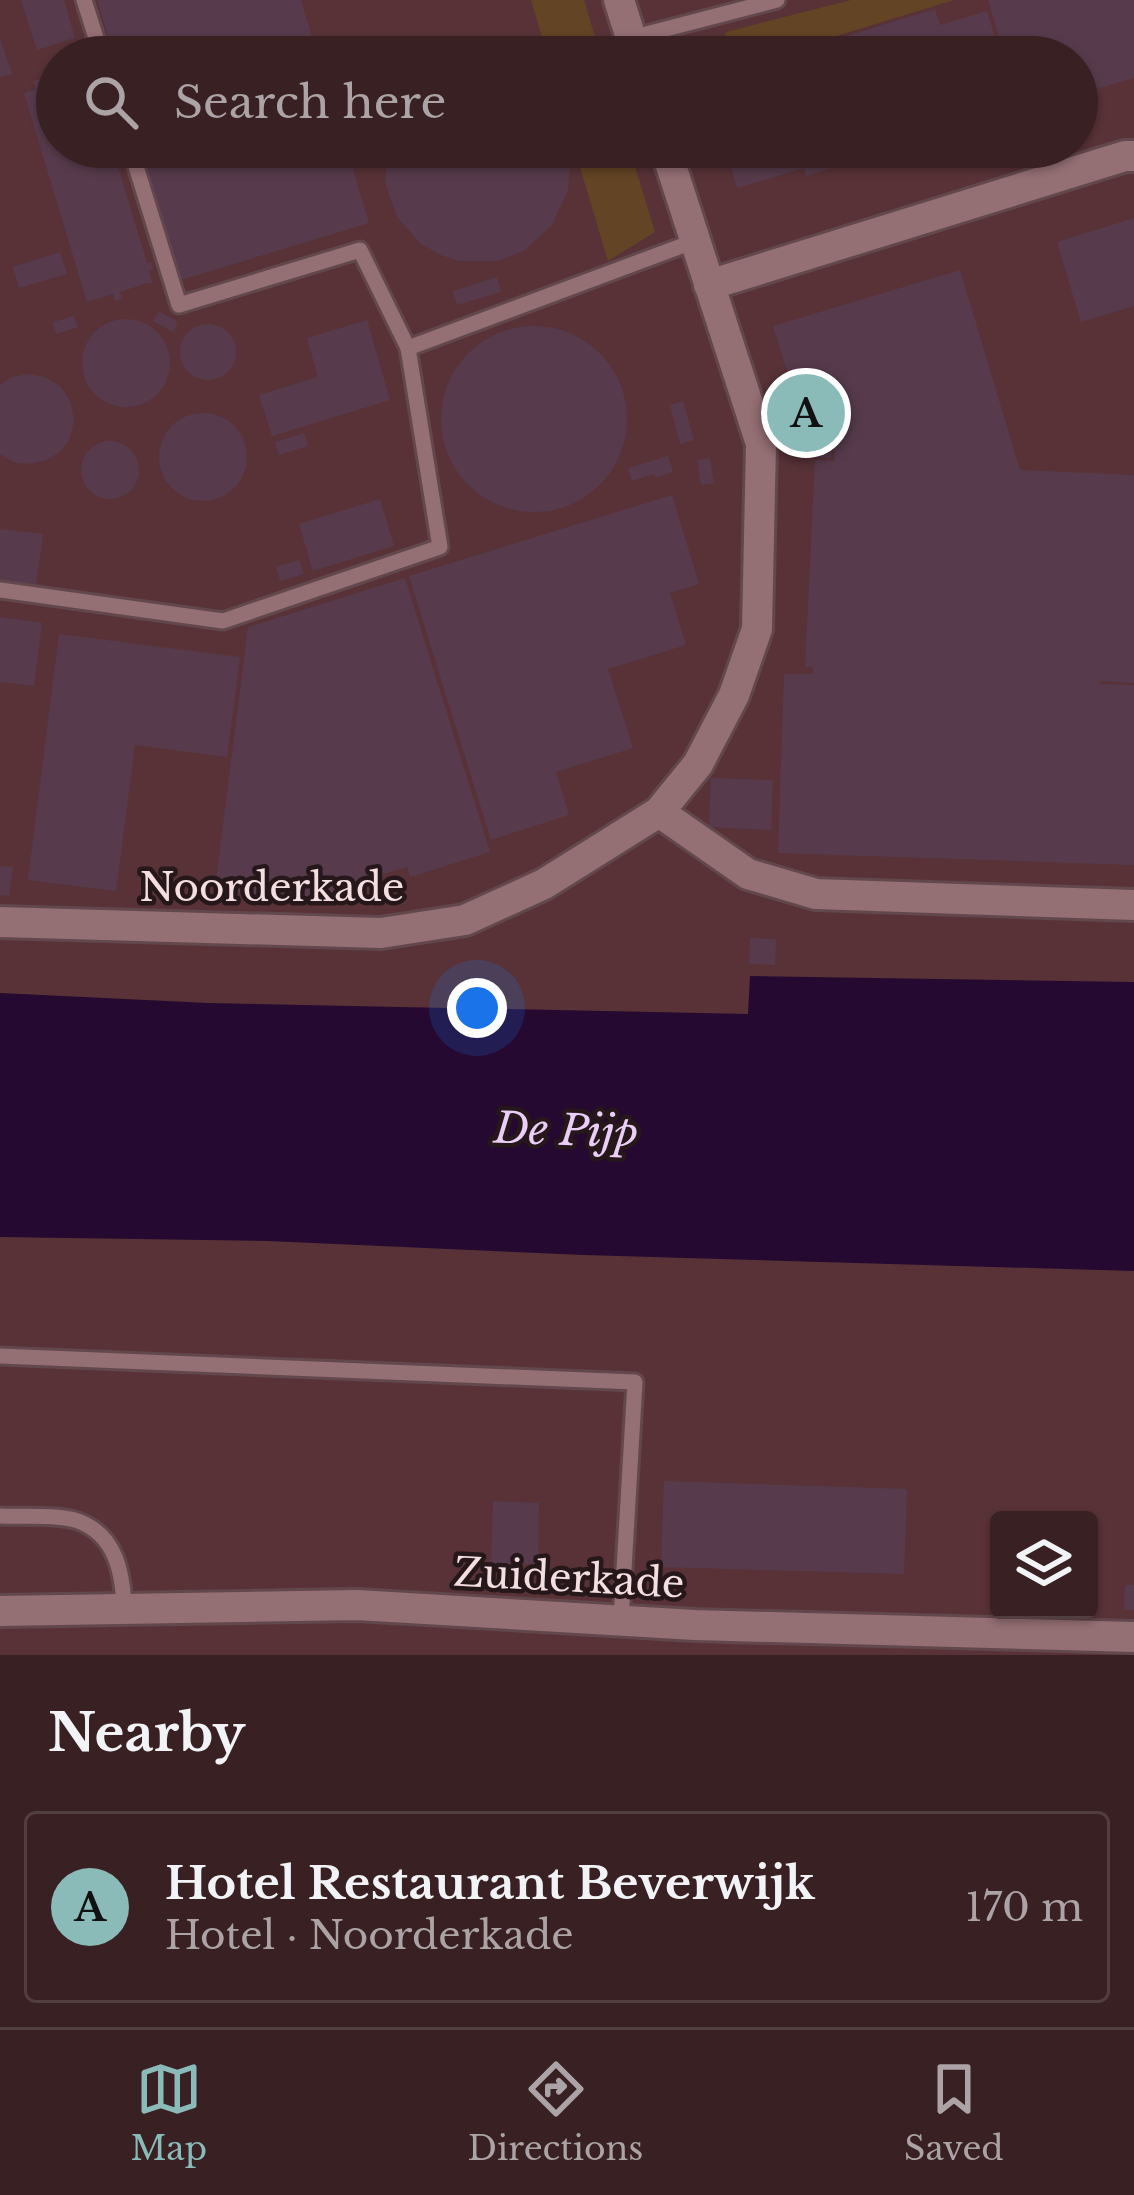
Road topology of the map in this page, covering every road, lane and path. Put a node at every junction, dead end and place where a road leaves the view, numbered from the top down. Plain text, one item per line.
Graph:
1 (84, 0) edge
2 (619, 0) edge
3 (777, 0) edge
4 (95, 36) edge
5 (630, 36) edge
6 (670, 36) edge
7 (1134, 156) edge
8 (1098, 164) edge
9 (137, 168) edge
10 (672, 168) edge
11 (1086, 168) edge
12 (695, 242) junction
13 (709, 285) junction
14 (408, 349) junction
15 (0, 590) edge
16 (659, 812) junction
17 (1134, 905) edge
18 (0, 922) edge
19 (0, 1356) edge
20 (0, 1516) edge
21 (124, 1609) junction
22 (0, 1611) edge
23 (621, 1620) junction
24 (1134, 1637) edge

1 - 4 lane
2 - 5 street
3 - 6 lane
7 - 8 street
9 - 14 lane
10 - 12 street, Noorderkade
11 - 13 street
12 - 13 street, Noorderkade
12 - 14 lane
13 - 16 street, Noorderkade
14 - 15 lane
16 - 17 street
16 - 18 street, Noorderkade
19 - 23 lane
20 - 21 lane
21 - 22 street, Zuiderkade
21 - 23 street, Zuiderkade
23 - 24 street, Zuiderkade

